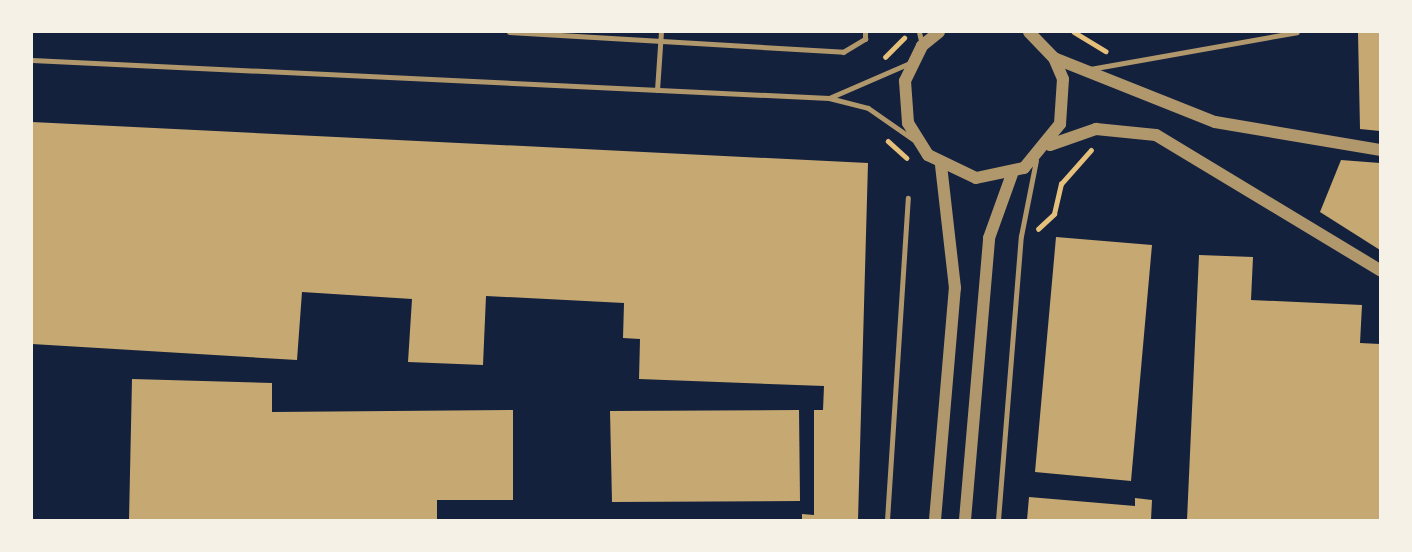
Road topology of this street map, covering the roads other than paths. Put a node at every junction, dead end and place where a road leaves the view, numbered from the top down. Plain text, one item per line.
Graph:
1 (509, 32) edge
2 (661, 32) edge
3 (865, 32) edge
4 (919, 32) edge
5 (938, 32) edge
6 (1029, 32) edge
7 (1297, 32) edge
8 (661, 42) junction
9 (922, 46) junction
10 (1054, 58) junction
11 (32, 60) edge
12 (913, 61) junction
13 (1090, 69) junction
14 (657, 90) junction
15 (829, 98) junction
16 (917, 141) junction
17 (1050, 145) junction
18 (1381, 150) edge
19 (1036, 160) junction
20 (941, 166) junction
21 (1012, 173) junction
22 (908, 198) dead end
23 (1381, 270) edge
24 (887, 520) edge
25 (935, 520) edge
26 (965, 520) edge
27 (998, 520) edge

1 - 8 lane
2 - 8 lane
3 - 8 lane
4 - 9 lane
5 - 9 street
6 - 10 street
7 - 13 lane
8 - 14 lane
9 - 12 street
10 - 13 street
10 - 17 street
11 - 14 lane
12 - 15 lane
12 - 16 street
13 - 18 street
14 - 15 lane
15 - 16 lane
16 - 20 street
17 - 19 street
17 - 23 street
19 - 21 street
19 - 27 lane
20 - 21 street
20 - 25 street
21 - 26 street
22 - 24 lane

